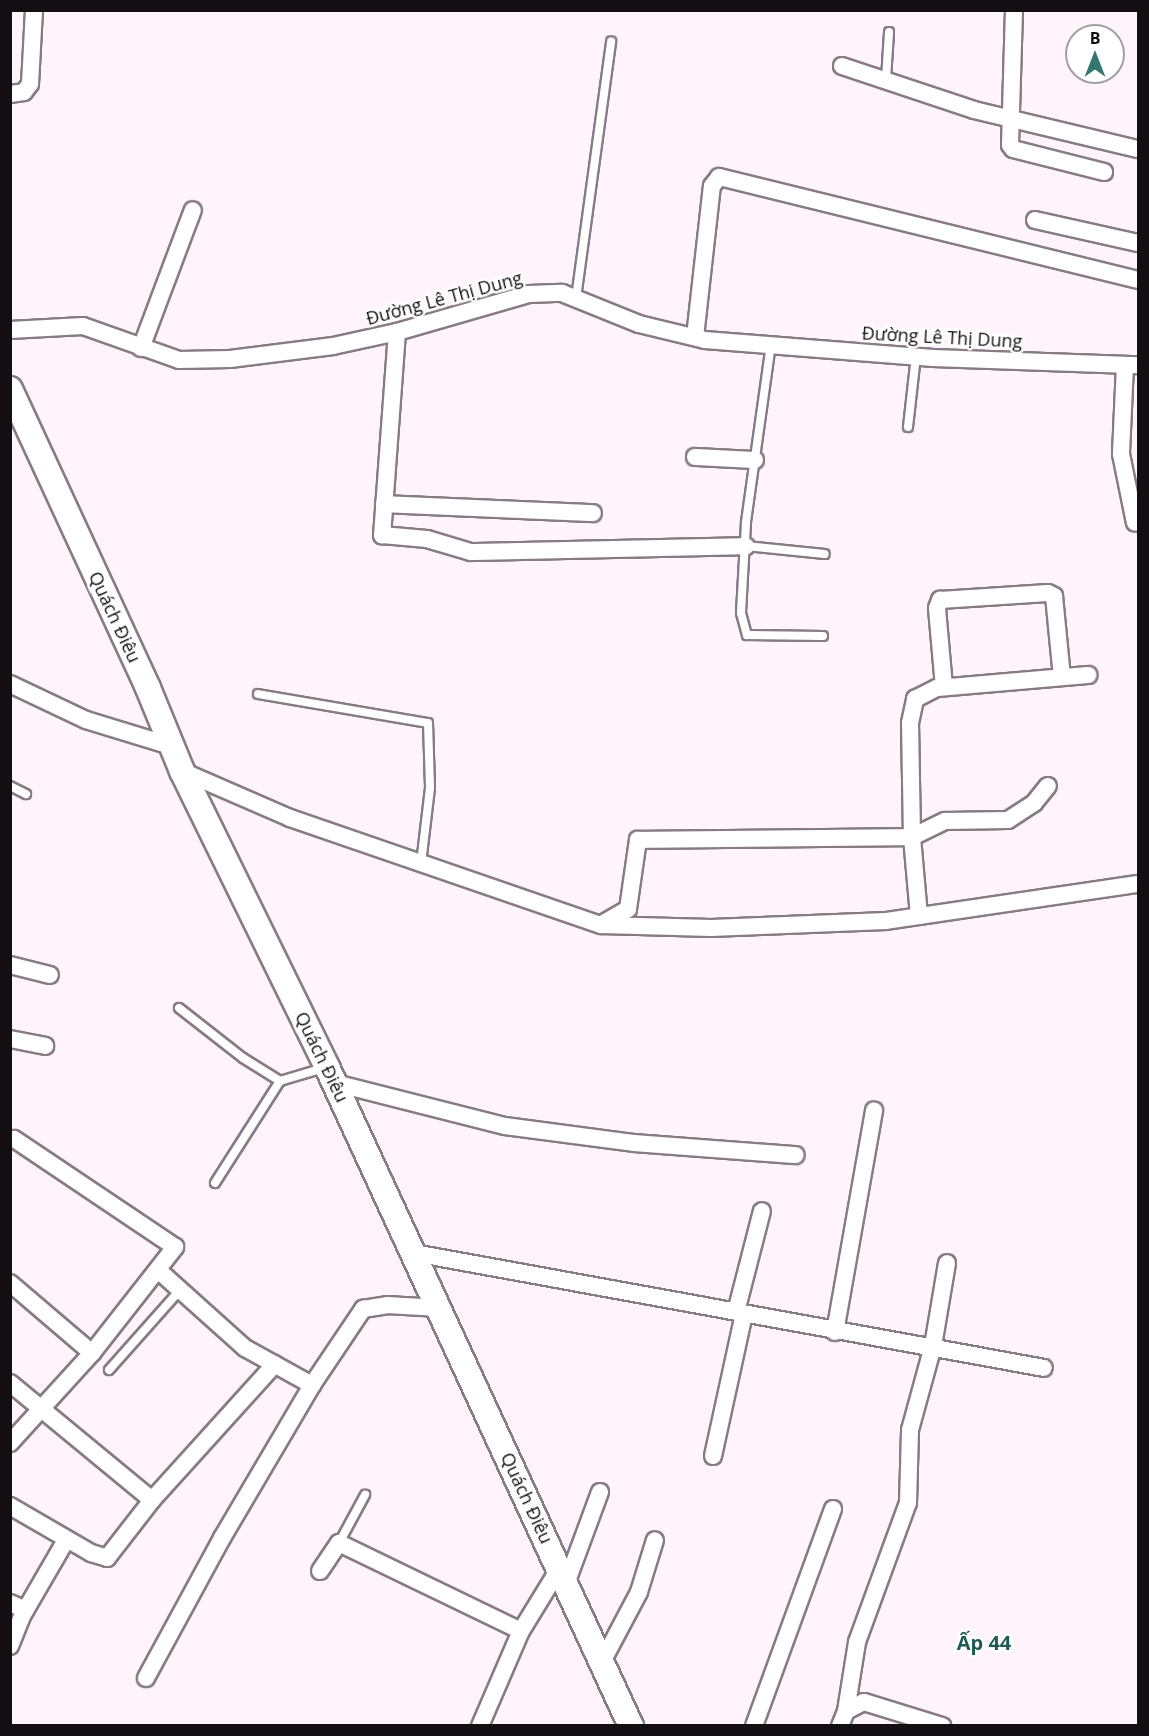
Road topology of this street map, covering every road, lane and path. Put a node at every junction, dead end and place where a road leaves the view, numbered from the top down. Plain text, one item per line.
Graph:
1 (34, 10) edge
2 (1014, 10) edge
3 (889, 32) dead end
4 (611, 41) dead end
5 (842, 66) dead end
6 (886, 79) junction
7 (10, 94) edge
8 (1008, 119) junction
9 (1138, 149) edge
10 (1104, 172) dead end
11 (193, 210) dead end
12 (1035, 220) dead end
13 (1138, 243) edge
14 (1138, 280) edge
15 (576, 298) junction
16 (10, 330) edge
17 (397, 333) junction
18 (694, 337) junction
19 (771, 343) junction
20 (141, 348) junction
21 (916, 356) junction
22 (1132, 365) edge
23 (10, 389) edge
24 (908, 427) dead end
25 (694, 458) dead end
26 (755, 460) junction
27 (384, 504) junction
28 (593, 513) dead end
29 (1136, 523) dead end
30 (746, 546) junction
31 (825, 554) dead end
32 (823, 636) dead end
33 (1088, 675) dead end
34 (1062, 677) junction
35 (10, 684) edge
36 (944, 687) junction
37 (258, 694) dead end
38 (171, 746) junction
39 (182, 771) junction
40 (10, 786) edge
41 (1048, 786) dead end
42 (26, 794) dead end
43 (912, 837) junction
44 (421, 865) junction
45 (1138, 884) edge
46 (919, 916) junction
47 (601, 925) junction
48 (10, 965) edge
49 (50, 975) dead end
50 (180, 1008) dead end
51 (10, 1039) edge
52 (45, 1046) dead end
53 (331, 1075) junction
54 (280, 1081) junction
55 (874, 1110) dead end
56 (14, 1139) dead end
57 (796, 1155) dead end
58 (215, 1183) dead end
59 (762, 1211) dead end
60 (414, 1253) junction
61 (946, 1263) dead end
62 (158, 1270) junction
63 (10, 1283) edge
64 (180, 1290) junction
65 (439, 1308) junction
66 (740, 1313) junction
67 (835, 1332) junction
68 (933, 1346) junction
69 (92, 1353) junction
70 (275, 1364) junction
71 (1044, 1368) dead end
72 (109, 1370) dead end
73 (10, 1383) edge
74 (312, 1384) junction
75 (39, 1407) junction
76 (10, 1443) edge
77 (713, 1456) dead end
78 (600, 1492) dead end
79 (365, 1494) dead end
80 (152, 1500) junction
81 (10, 1506) edge
82 (833, 1509) dead end
83 (66, 1540) junction
84 (655, 1540) dead end
85 (339, 1543) junction
86 (320, 1571) dead end
87 (563, 1576) junction
88 (18, 1606) edge
89 (521, 1631) junction
90 (10, 1646) edge
91 (602, 1662) junction
92 (146, 1678) dead end
93 (843, 1718) edge
94 (480, 1725) edge
95 (631, 1725) edge
96 (754, 1725) edge
97 (942, 1725) edge

1 - 7 street
2 - 8 street
3 - 6 lane
4 - 15 lane
5 - 6 street
6 - 8 street
8 - 9 street
8 - 10 street
11 - 20 street
12 - 13 street
14 - 18 street
15 - 17 street, Đường Lê Thị Dung
15 - 18 street, Đường Lê Thị Dung
16 - 20 street, Đường Lê Thị Dung
17 - 20 street, Đường Lê Thị Dung
17 - 27 street
18 - 19 street, Đường Lê Thị Dung
19 - 21 street, Đường Lê Thị Dung
19 - 26 lane
21 - 22 street, Đường Lê Thị Dung
21 - 24 lane
22 - 29 street
23 - 38 main road, Quách Điêu
25 - 26 street
26 - 30 lane
27 - 28 street
27 - 30 street
30 - 31 lane
30 - 32 lane
33 - 34 street
34 - 36 street
34 - 36 street
35 - 38 street
36 - 43 street
37 - 44 lane
38 - 39 main road, Quách Điêu
39 - 44 street
39 - 53 main road, Quách Điêu
40 - 42 lane
41 - 43 street
43 - 46 street
43 - 47 street
44 - 47 street
45 - 46 street
46 - 47 street
48 - 49 street
50 - 54 lane
51 - 52 street
53 - 54 lane
53 - 57 street
53 - 60 main road, Quách Điêu
54 - 58 lane
55 - 67 street
56 - 62 street
59 - 66 street
60 - 65 main road, Quách Điêu
60 - 66 street
61 - 68 street
62 - 64 street
62 - 69 street
63 - 69 street
64 - 70 street
64 - 72 lane
65 - 74 street
65 - 87 main road, Quách Điêu
66 - 67 street
66 - 77 street
67 - 68 street
68 - 71 street
68 - 93 street
69 - 75 street
70 - 74 street
70 - 80 street
73 - 75 street
74 - 92 street
75 - 76 street
75 - 80 street
78 - 87 street
79 - 85 lane
80 - 83 street
81 - 83 street
82 - 96 street
83 - 88 street
84 - 91 street
85 - 86 street
85 - 89 street
87 - 89 street
87 - 91 main road, Quách Điêu
88 - 90 street
89 - 94 street
91 - 95 main road, Quách Điêu
93 - 97 street

